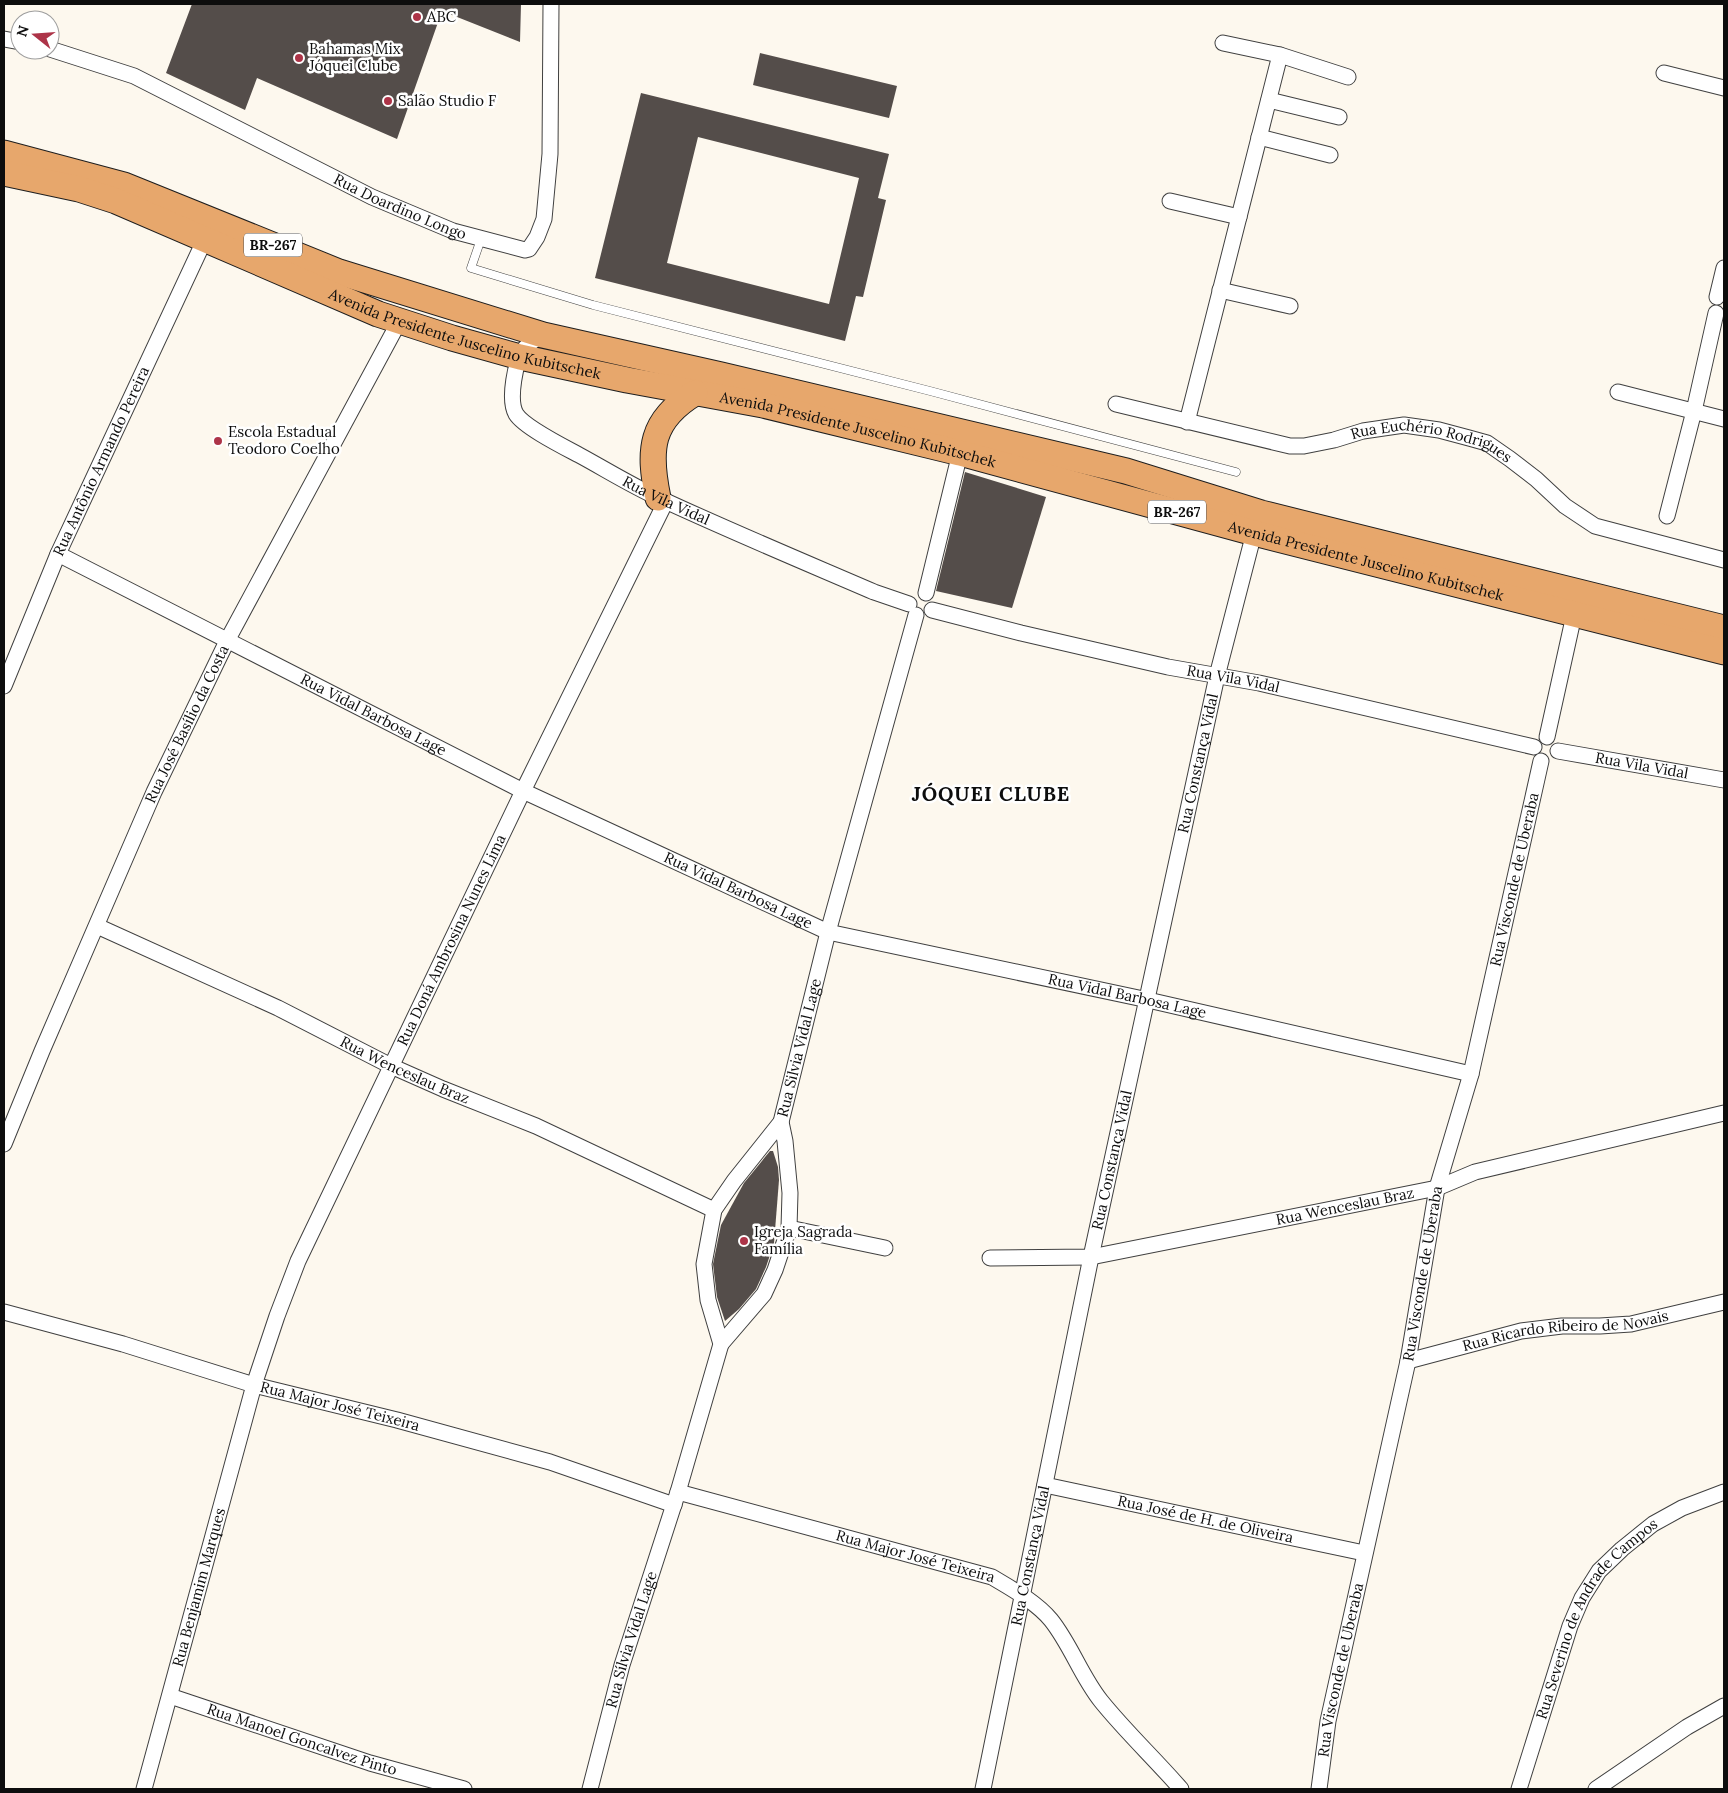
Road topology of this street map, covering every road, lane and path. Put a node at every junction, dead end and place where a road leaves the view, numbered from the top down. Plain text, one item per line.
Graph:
1 (551, 4) edge
2 (1223, 43) dead end
3 (60, 52) edge
4 (1280, 55) junction
5 (1664, 73) dead end
6 (1348, 77) dead end
7 (1724, 88) edge
8 (1269, 100) junction
9 (1339, 117) dead end
10 (1259, 137) junction
11 (4, 153) edge
12 (1330, 155) dead end
13 (4, 173) edge
14 (1170, 201) dead end
15 (1239, 217) junction
16 (205, 239) junction
17 (481, 239) junction
18 (1724, 268) edge
19 (1220, 290) junction
20 (1290, 306) dead end
21 (400, 320) junction
22 (505, 324) junction
23 (543, 335) junction
24 (520, 357) junction
25 (1618, 392) dead end
26 (695, 393) junction
27 (1116, 404) dead end
28 (1694, 411) junction
29 (1724, 419) edge
30 (1187, 422) junction
31 (960, 452) junction
32 (1236, 472) dead end
33 (662, 500) junction
34 (1667, 516) dead end
35 (1254, 533) junction
36 (58, 554) junction
37 (1724, 560) edge
38 (926, 593) junction
39 (912, 610) junction
40 (932, 610) junction
41 (1574, 615) junction
42 (1724, 628) edge
43 (228, 639) junction
44 (1724, 652) edge
45 (1217, 676) junction
46 (4, 686) edge
47 (1546, 737) junction
48 (1558, 751) junction
49 (1538, 754) junction
50 (1724, 780) edge
51 (523, 791) junction
52 (96, 926) junction
53 (828, 932) junction
54 (1148, 1000) junction
55 (391, 1066) junction
56 (1471, 1074) junction
57 (1724, 1112) edge
58 (781, 1122) junction
59 (4, 1144) edge
60 (1437, 1188) junction
61 (714, 1210) junction
62 (789, 1228) junction
63 (885, 1248) dead end
64 (1091, 1257) junction
65 (990, 1258) dead end
66 (1724, 1302) edge
67 (4, 1312) edge
68 (721, 1344) junction
69 (1408, 1361) junction
70 (254, 1385) junction
71 (1046, 1485) junction
72 (1724, 1492) edge
73 (676, 1498) junction
74 (1364, 1553) junction
75 (1021, 1595) junction
76 (170, 1696) junction
77 (1724, 1706) edge
78 (144, 1789) edge
79 (464, 1789) edge
80 (590, 1789) edge
81 (983, 1789) edge
82 (1181, 1789) edge
83 (1319, 1789) edge
84 (1518, 1789) edge
85 (1596, 1789) edge

1 - 17 street, Rua Doardino Longo
2 - 4 street
3 - 17 street, Rua Doardino Longo
4 - 6 street
4 - 8 street
5 - 7 street
8 - 9 street
8 - 10 street
10 - 12 street
10 - 15 street
11 - 22 highway, Avenida Presidente Juscelino Kubitschek / BR-267
13 - 16 highway, Avenida Presidente Juscelino Kubitschek / BR-267
14 - 15 street
15 - 19 street
16 - 21 highway, Avenida Presidente Juscelino Kubitschek / BR-267
16 - 36 street, Rua Antônio Armando Pereira
17 - 32 lane
18 - 28 street
19 - 20 street
19 - 30 street
21 - 24 highway, Avenida Presidente Juscelino Kubitschek / BR-267
21 - 43 street, Rua José Basílio da Costa
22 - 23 highway, Avenida Presidente Juscelino Kubitschek / BR-267
22 - 24 highway
23 - 24 street
23 - 42 highway, Avenida Presidente Juscelino Kubitschek / BR-267
24 - 26 highway, Avenida Presidente Juscelino Kubitschek / BR-267
24 - 33 street, Rua Vila Vidal
25 - 28 street
26 - 31 highway, Avenida Presidente Juscelino Kubitschek / BR-267
26 - 33 highway
27 - 30 street, Rua Euchério Rodrigues
28 - 29 street
28 - 34 street
30 - 37 street, Rua Euchério Rodrigues
31 - 35 highway, Avenida Presidente Juscelino Kubitschek / BR-267
31 - 38 street
33 - 39 street, Rua Vila Vidal
33 - 51 street, Rua Doná Ambrosina Nunes Lima
35 - 41 highway, Avenida Presidente Juscelino Kubitschek / BR-267
35 - 45 street, Rua Constança Vidal
36 - 43 street, Rua Vidal Barbosa Lage
36 - 46 street, Rua Antônio Armando Pereira
38 - 39 street
38 - 40 street
39 - 40 street
39 - 53 street, Rua Silvia Vidal Lage
40 - 45 street, Rua Vila Vidal
41 - 44 highway, Avenida Presidente Juscelino Kubitschek / BR-267
41 - 47 street
43 - 51 street, Rua Vidal Barbosa Lage
43 - 52 street, Rua José Basílio da Costa
45 - 49 street, Rua Vila Vidal
45 - 54 street, Rua Constança Vidal
47 - 48 street
47 - 49 street
48 - 49 street
48 - 50 street, Rua Vila Vidal
49 - 56 street, Rua Visconde de Uberaba
51 - 53 street, Rua Vidal Barbosa Lage
51 - 55 street, Rua Doná Ambrosina Nunes Lima
52 - 55 street, Rua Wenceslau Braz
52 - 59 street, Rua José Basílio da Costa
53 - 54 street, Rua Vidal Barbosa Lage
53 - 58 street, Rua Silvia Vidal Lage
54 - 56 street, Rua Vidal Barbosa Lage
54 - 64 street, Rua Constança Vidal
55 - 61 street, Rua Wenceslau Braz
55 - 70 street, Rua Doná Ambrosina Nunes Lima
56 - 60 street, Rua Visconde de Uberaba
57 - 60 street, Rua Wenceslau Braz
58 - 61 street, Rua Silvia Vidal Lage
58 - 62 street
60 - 64 street, Rua Wenceslau Braz
60 - 69 street, Rua Visconde de Uberaba
61 - 68 street, Rua Silvia Vidal Lage
62 - 63 street
62 - 68 street
64 - 65 street, Rua Wenceslau Braz
64 - 71 street, Rua Constança Vidal
66 - 69 street, Rua Ricardo Ribeiro de Novais
67 - 70 street, Rua Major José Teixeira
68 - 73 street
69 - 74 street, Rua Visconde de Uberaba
70 - 73 street, Rua Major José Teixeira
70 - 76 street, Rua Benjamim Marques
71 - 74 street, Rua José de H. de Oliveira
71 - 75 street, Rua Constança Vidal
72 - 84 street, Rua Severino de Andrade Campos
73 - 75 street, Rua Major José Teixeira
73 - 80 street, Rua Sílvia Vidal Lage
74 - 83 street, Rua Visconde de Uberaba
75 - 81 street, Rua Constança Vidal
75 - 82 street, Rua Major José Teixeira
76 - 78 street, Rua Benjamim Marques
76 - 79 street, Rua Manoel Goncalvez Pinto
77 - 85 street

